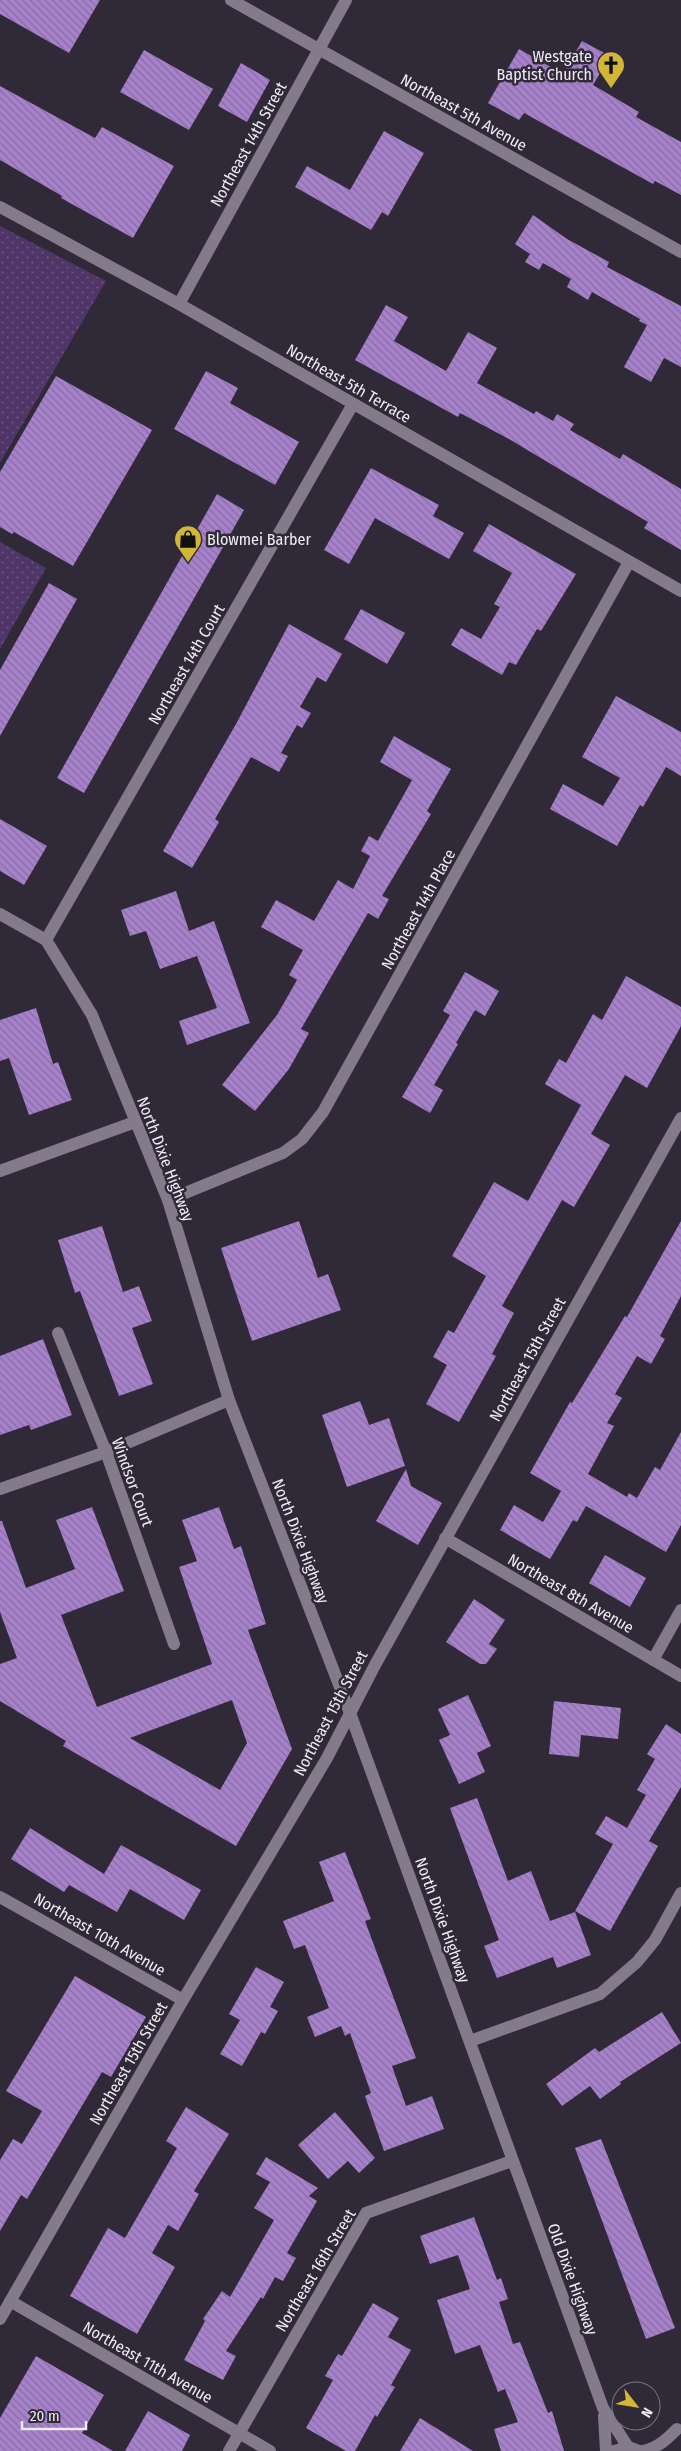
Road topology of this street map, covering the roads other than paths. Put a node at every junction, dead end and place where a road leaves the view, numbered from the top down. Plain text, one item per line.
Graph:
1 (232, 0) edge
2 (346, 0) edge
3 (319, 50) junction
4 (0, 207) edge
5 (681, 252) edge
6 (179, 304) junction
7 (353, 404) junction
8 (629, 562) junction
9 (681, 591) edge
10 (0, 914) edge
11 (46, 940) junction
12 (681, 1118) edge
13 (135, 1122) junction
14 (0, 1171) edge
15 (168, 1200) junction
16 (58, 1332) dead end
17 (229, 1400) junction
18 (106, 1452) junction
19 (0, 1490) edge
20 (445, 1538) junction
21 (681, 1610) edge
22 (174, 1644) dead end
23 (652, 1660) junction
24 (681, 1676) edge
25 (350, 1712) junction
26 (681, 1893) edge
27 (0, 1896) edge
28 (183, 2000) junction
29 (470, 2040) junction
30 (512, 2160) junction
31 (10, 2301) junction
32 (0, 2319) edge
33 (603, 2408) junction
34 (679, 2426) edge
35 (239, 2434) junction
36 (637, 2450) edge
37 (229, 2451) edge
38 (270, 2451) edge
39 (606, 2451) edge
40 (614, 2451) edge
41 (666, 2451) edge

1 - 3 street, Northeast 5th Avenue
2 - 3 street, Northeast 14th Street
3 - 5 street, Northeast 5th Avenue
3 - 6 street, Northeast 14th Street
4 - 6 street, Northeast 5th Terrace
6 - 7 street, Northeast 5th Terrace
7 - 8 street, Northeast 5th Terrace
7 - 11 street, Northeast 14th Court
8 - 9 street, Northeast 5th Terrace
8 - 15 street, Northeast 14th Place
10 - 11 street
11 - 13 street, North Dixie Highway
12 - 20 street, Northeast 15th Street
13 - 14 street
13 - 15 street, North Dixie Highway
15 - 17 street, North Dixie Highway
16 - 18 street, Windsor Court
17 - 18 street
17 - 25 street, North Dixie Highway
18 - 19 street
18 - 22 street, Windsor Court
20 - 23 street, Northeast 8th Avenue
20 - 25 street, Northeast 15th Street
21 - 23 street
23 - 24 street, Northeast 8th Avenue
25 - 28 street, Northeast 15th Street
25 - 29 street, North Dixie Highway
26 - 29 street
27 - 28 street, Northeast 10th Avenue
28 - 31 street, Northeast 15th Street
29 - 30 street, North Dixie Highway
30 - 33 street, Old Dixie Highway
30 - 35 street, Northeast 16th Street
31 - 32 street, Northeast 15th Street
31 - 35 street, Northeast 11th Avenue
33 - 36 street, Old Dixie Highway
33 - 39 street, Old Dixie Highway
34 - 36 street
34 - 41 street
35 - 37 street, Northeast 16th Street
35 - 38 street, Northeast 11th Avenue
36 - 40 street

